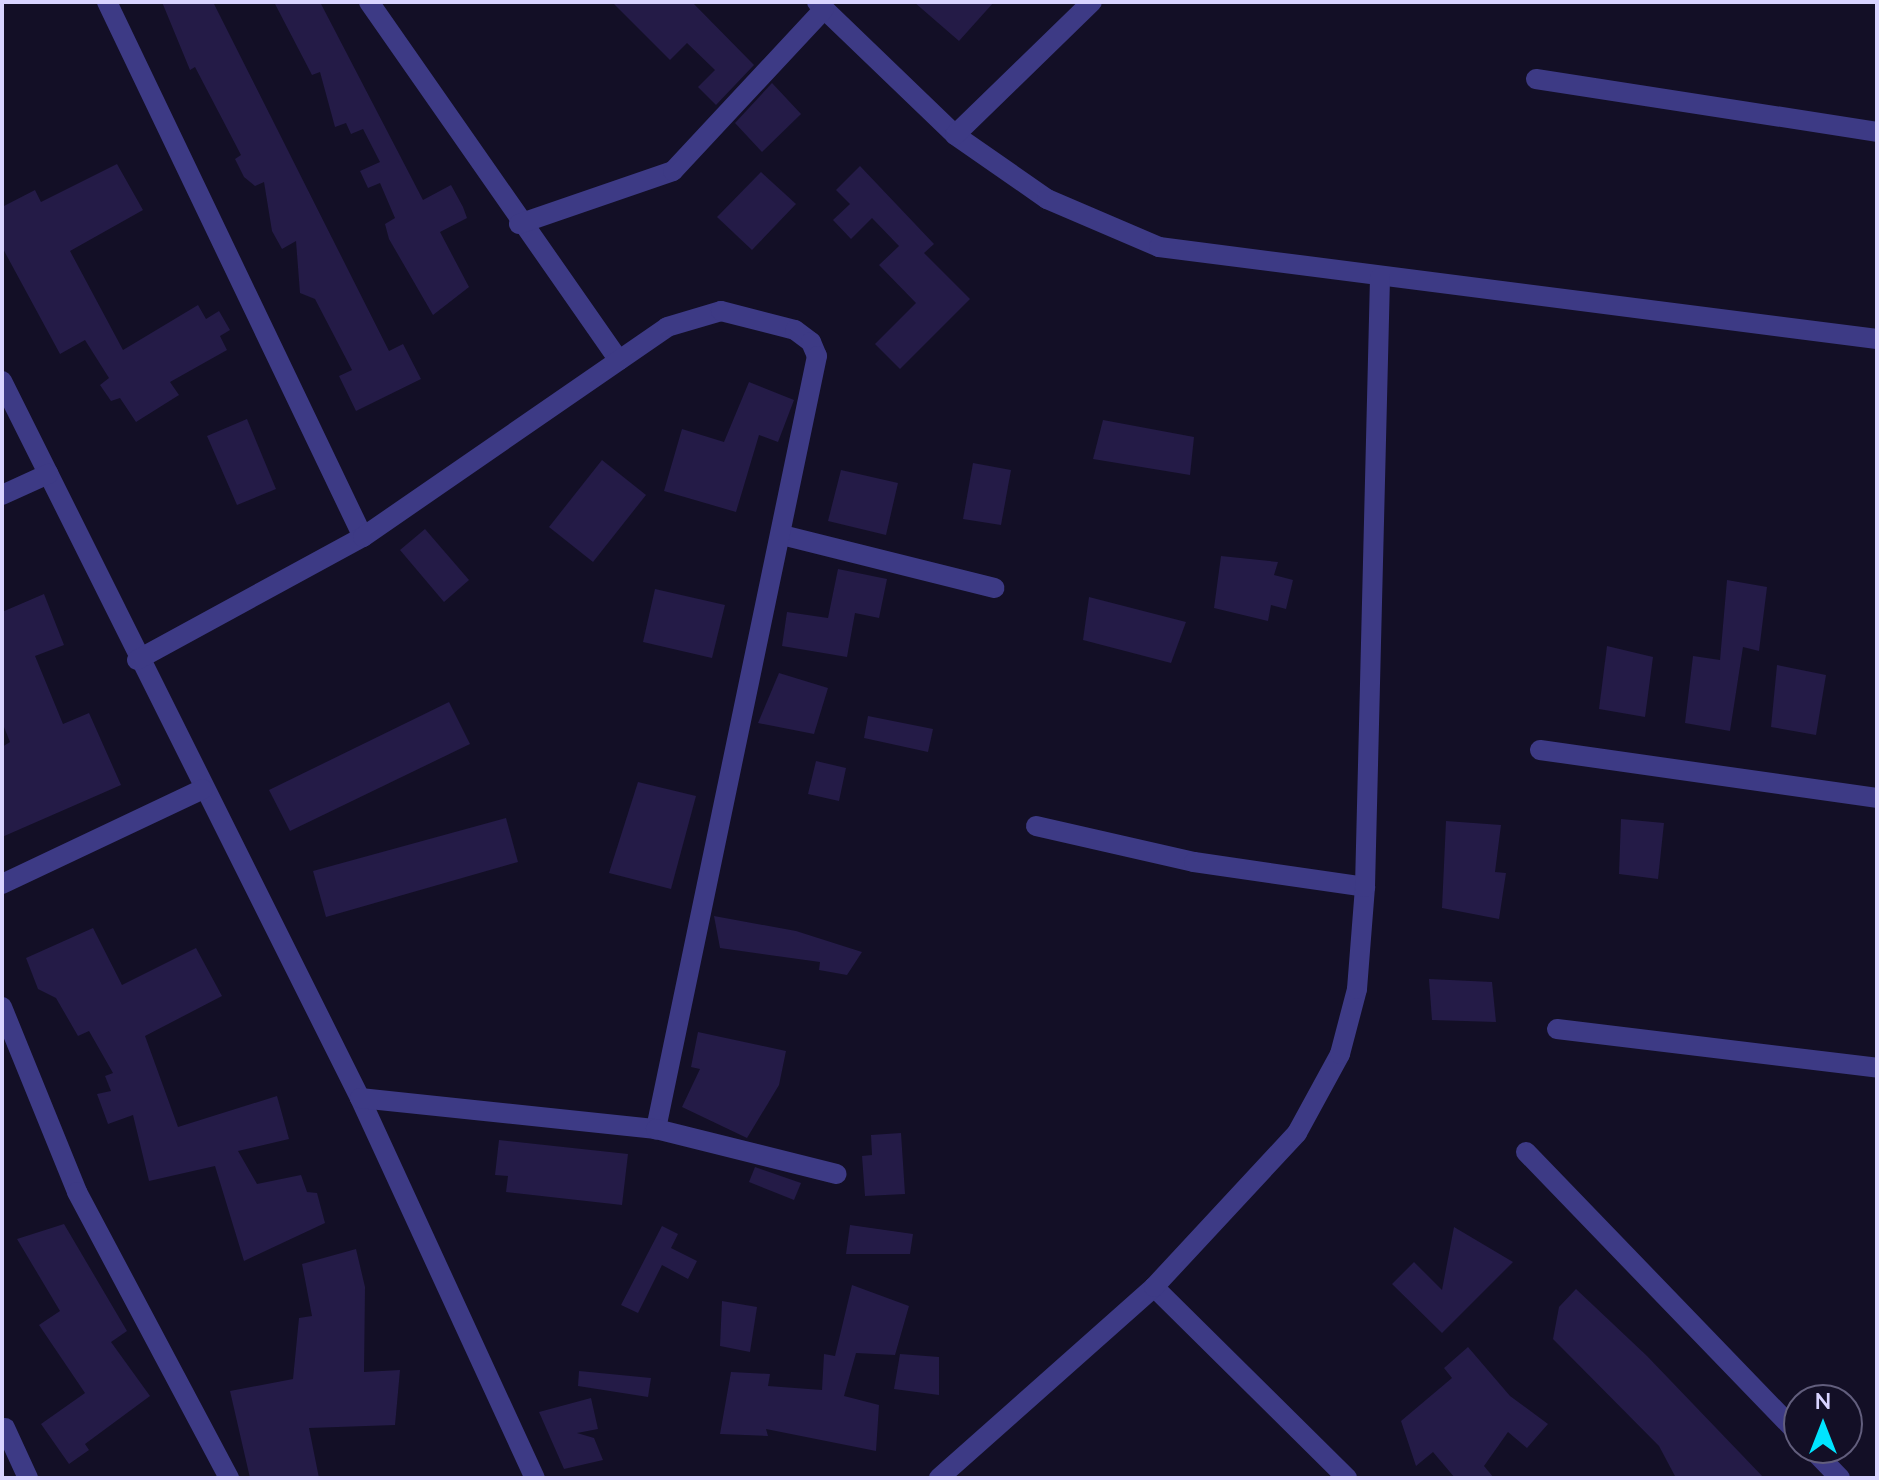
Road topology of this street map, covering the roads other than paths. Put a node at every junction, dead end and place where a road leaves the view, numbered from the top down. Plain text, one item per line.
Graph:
1 (107, 2) edge
2 (369, 2) edge
3 (1086, 4) edge
4 (821, 5) edge
5 (1536, 79) dead end
6 (1877, 132) edge
7 (955, 135) junction
8 (519, 224) junction
9 (1380, 278) junction
10 (1877, 339) edge
11 (619, 361) junction
12 (2, 381) edge
13 (48, 474) junction
14 (2, 495) edge
15 (782, 535) junction
16 (363, 537) junction
17 (995, 588) dead end
18 (137, 660) junction
19 (1540, 750) dead end
20 (203, 789) junction
21 (1877, 798) edge
22 (1036, 826) dead end
23 (2, 884) edge
24 (1365, 887) junction
25 (2, 1007) edge
26 (1557, 1029) dead end
27 (1877, 1068) edge
28 (360, 1098) junction
29 (656, 1129) junction
30 (1526, 1152) dead end
31 (836, 1174) dead end
32 (1154, 1287) junction
33 (1783, 1418) edge
34 (5, 1428) dead end
35 (28, 1478) edge
36 (229, 1478) edge
37 (535, 1478) edge
38 (939, 1478) edge
39 (1347, 1478) edge

1 - 16 street
2 - 8 street
3 - 7 street
4 - 7 street
4 - 8 street
5 - 6 street
7 - 9 street
8 - 11 street
9 - 10 street
9 - 24 street
11 - 15 street
11 - 16 street
12 - 13 street
13 - 14 street
13 - 18 street
15 - 17 street
15 - 29 street
16 - 18 street
18 - 20 street
19 - 21 street
20 - 23 street
20 - 28 street
22 - 24 street
24 - 32 street
25 - 36 street
26 - 27 street
28 - 29 street
28 - 37 street
29 - 31 street
30 - 33 street
32 - 38 street
32 - 39 street
34 - 35 street

